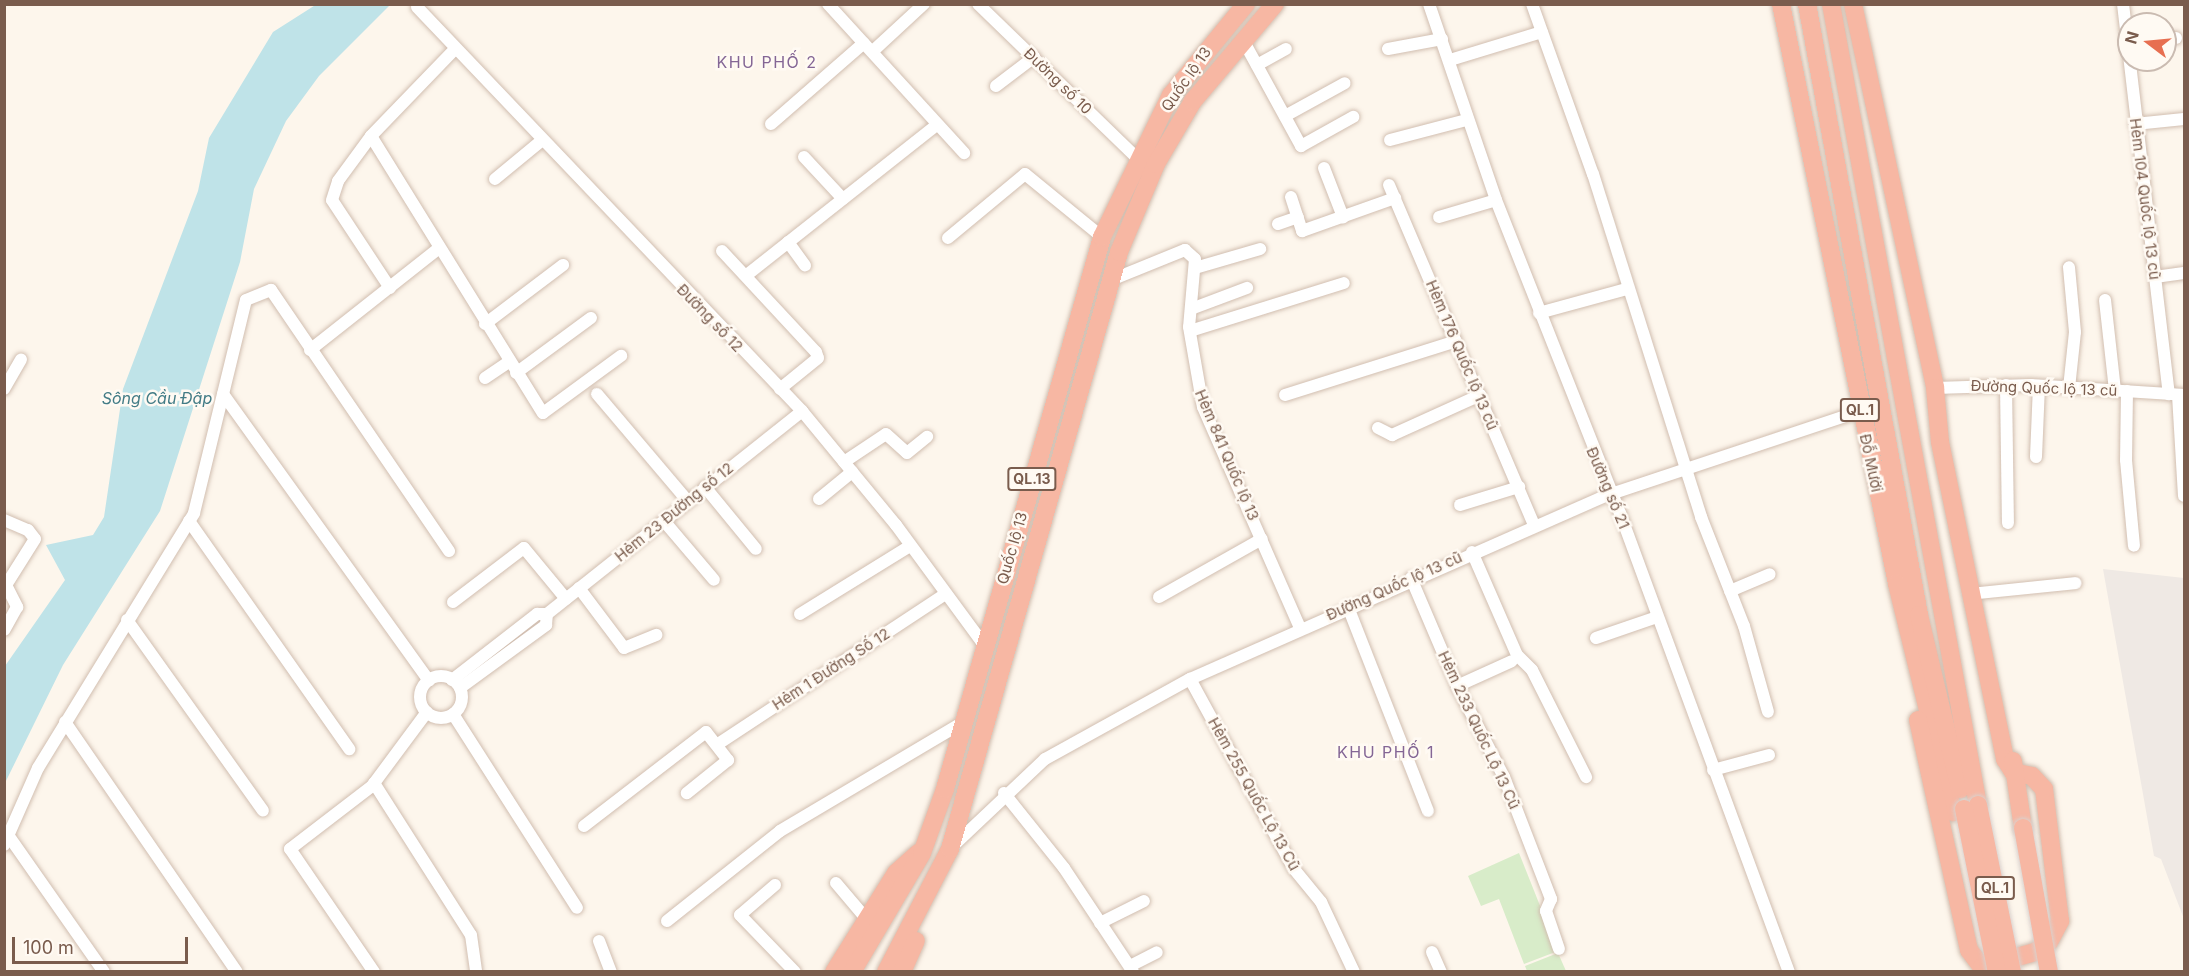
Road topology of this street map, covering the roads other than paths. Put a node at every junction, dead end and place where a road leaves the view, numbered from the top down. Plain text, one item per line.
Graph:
1 (828, 4) edge
2 (924, 4) edge
3 (978, 4) edge
4 (1246, 4) edge
5 (1275, 4) edge
6 (1429, 4) edge
7 (1532, 4) edge
8 (1781, 4) edge
9 (1797, 4) edge
10 (1807, 4) edge
11 (1831, 4) edge
12 (1842, 4) edge
13 (1853, 4) edge
14 (417, 7) dead end
15 (1542, 32) junction
16 (1442, 39) junction
17 (1243, 40) junction
18 (868, 47) junction
19 (1286, 49) dead end
20 (1388, 49) dead end
21 (454, 50) junction
22 (1034, 57) junction
23 (1450, 60) junction
24 (1257, 65) junction
25 (2131, 72) edge
26 (1345, 83) dead end
27 (996, 86) dead end
28 (1285, 116) junction
29 (1353, 117) dead end
30 (2184, 119) edge
31 (1466, 120) junction
32 (771, 124) dead end
33 (2135, 124) junction
34 (937, 125) junction
35 (371, 136) junction
36 (1390, 140) dead end
37 (541, 141) junction
38 (964, 153) dead end
39 (804, 157) dead end
40 (1137, 158) junction
41 (1324, 168) dead end
42 (1868, 174) junction
43 (495, 179) dead end
44 (1833, 179) junction
45 (1389, 185) dead end
46 (1291, 197) dead end
47 (1395, 198) junction
48 (843, 199) junction
49 (1496, 200) junction
50 (1298, 217) junction
51 (1342, 217) junction
52 (1439, 217) dead end
53 (1278, 224) dead end
54 (1102, 237) junction
55 (948, 238) dead end
56 (788, 242) junction
57 (438, 249) junction
58 (1260, 249) dead end
59 (722, 251) dead end
60 (563, 265) dead end
61 (805, 265) dead end
62 (2069, 267) dead end
63 (1195, 268) junction
64 (2184, 273) edge
65 (748, 274) junction
66 (2155, 277) junction
67 (1111, 280) junction
68 (1344, 283) dead end
69 (390, 288) junction
70 (1247, 288) dead end
71 (1627, 289) junction
72 (2105, 300) dead end
73 (1191, 309) junction
74 (1539, 314) junction
75 (591, 318) dead end
76 (485, 324) junction
77 (1190, 331) junction
78 (1456, 341) junction
79 (310, 350) junction
80 (621, 356) dead end
81 (21, 360) dead end
82 (509, 362) junction
83 (516, 373) junction
84 (484, 378) dead end
85 (2006, 385) junction
86 (2039, 386) junction
87 (1935, 387) junction
88 (2069, 388) junction
89 (780, 389) junction
90 (4, 390) edge
91 (2121, 391) junction
92 (223, 394) junction
93 (597, 394) dead end
94 (1910, 394) junction
95 (2177, 394) edge
96 (1285, 395) dead end
97 (1480, 395) junction
98 (1871, 408) junction
99 (802, 411) junction
100 (1942, 426) junction
101 (1378, 428) dead end
102 (927, 438) dead end
103 (2036, 457) dead end
104 (1686, 465) junction
105 (848, 467) junction
106 (705, 487) junction
107 (1519, 487) junction
108 (1608, 495) junction
109 (2184, 496) edge
110 (819, 499) dead end
111 (687, 500) junction
112 (1460, 506) dead end
113 (4, 520) edge
114 (189, 521) junction
115 (664, 521) junction
116 (2008, 523) dead end
117 (1534, 525) junction
118 (1262, 539) junction
119 (910, 546) junction
120 (2134, 546) dead end
121 (756, 549) dead end
122 (449, 551) dead end
123 (1472, 552) junction
124 (1770, 574) dead end
125 (1412, 578) junction
126 (714, 580) dead end
127 (2075, 583) dead end
128 (579, 588) junction
129 (1730, 591) junction
130 (1979, 593) junction
131 (944, 595) junction
132 (1160, 597) dead end
133 (566, 599) junction
134 (453, 602) dead end
135 (1348, 607) junction
136 (800, 614) dead end
137 (1657, 617) junction
138 (1912, 618) junction
139 (127, 620) junction
140 (1300, 628) junction
141 (4, 630) edge
142 (656, 635) dead end
143 (1596, 638) dead end
144 (984, 645) junction
145 (1512, 661) dead end
146 (1190, 679) junction
147 (429, 681) junction
148 (456, 684) junction
149 (1457, 686) junction
150 (427, 712) junction
151 (1768, 712) dead end
152 (453, 714) junction
153 (65, 722) junction
154 (962, 723) junction
155 (718, 744) junction
156 (349, 749) dead end
157 (1769, 755) dead end
158 (1713, 770) junction
159 (2013, 772) junction
160 (1586, 777) dead end
161 (374, 783) junction
162 (687, 793) dead end
163 (1004, 793) junction
164 (1965, 809) junction
165 (263, 811) dead end
166 (1428, 811) dead end
167 (584, 826) dead end
168 (6, 840) edge
169 (924, 848) junction
170 (950, 849) junction
171 (943, 868) junction
172 (836, 883) dead end
173 (775, 885) dead end
174 (1144, 901) dead end
175 (577, 908) dead end
176 (667, 921) dead end
177 (869, 922) junction
178 (1100, 923) junction
179 (599, 941) dead end
180 (1559, 950) dead end
181 (1157, 952) dead end
182 (1432, 952) dead end
183 (1981, 968) edge
184 (1131, 969) edge
185 (905, 970) edge
186 (104, 972) edge
187 (237, 972) edge
188 (374, 972) edge
189 (477, 972) edge
190 (611, 972) edge
191 (795, 972) edge
192 (834, 972) edge
193 (852, 972) edge
194 (886, 972) edge
195 (1354, 972) edge
196 (1441, 972) edge
197 (1789, 972) edge
198 (1997, 972) edge
199 (2012, 972) edge
200 (2049, 972) edge

1 - 18 street
2 - 18 street
3 - 22 street, Đường số 10
4 - 40 highway, Quốc lộ 13 / QL.13
5 - 17 highway, Quốc lộ 13 / QL.13
6 - 16 street, Đường số 21
7 - 15 street
8 - 98 highway, Đỗ Mười / QL.1
9 - 44 highway, QL.1
10 - 44 highway, QL.1
11 - 42 highway, QL.1
12 - 42 highway, QL.1
13 - 87 highway, QL.1
14 - 21 street, Đường số 12
15 - 23 street
15 - 71 street
16 - 20 street
16 - 23 street, Đường số 21
17 - 24 street
17 - 67 highway, Quốc lộ 13 / QL.13
18 - 32 street
18 - 34 street
19 - 24 street
21 - 35 street
21 - 37 street, Đường số 12
22 - 27 street
22 - 40 street, Đường số 10
23 - 31 street, Đường số 21
24 - 28 street
25 - 33 street, Hẻm 104 Quốc lộ 13 cũ
26 - 28 street
28 - 29 street
30 - 33 street
31 - 36 street
31 - 49 street, Đường số 21
33 - 66 street, Hẻm 104 Quốc lộ 13 cũ
34 - 38 street
34 - 48 street
35 - 57 street
35 - 69 street
37 - 43 street
37 - 89 street, Đường số 12
39 - 48 street
40 - 54 highway, Quốc lộ 13 / QL.13
41 - 51 street
42 - 94 highway, QL.1
44 - 98 highway, Đỗ Mười / QL.1
45 - 47 street, Hèm 176 Quốc lộ 13 cũ
46 - 50 street
47 - 51 street
47 - 78 street, Hèm 176 Quốc lộ 13 cũ
48 - 56 street
49 - 52 street
49 - 74 street, Đường số 21
50 - 51 street
50 - 53 street
54 - 55 street
54 - 144 highway, Quốc lộ 13 / QL.13
56 - 61 street
56 - 65 street
57 - 69 street
57 - 76 street
58 - 63 street
59 - 65 street
60 - 76 street
62 - 88 street
63 - 67 street
63 - 73 street, Hẻm 841 Quốc lộ 13
64 - 66 street
65 - 89 street
66 - 95 street, Hẻm 104 Quốc lộ 13 cũ
67 - 170 highway, Quốc lộ 13 / QL.13
68 - 77 street
69 - 79 street
70 - 73 street
71 - 74 street
71 - 104 street
72 - 91 street
73 - 77 street, Hẻm 841 Quốc lộ 13
74 - 108 street, Đường số 21
75 - 83 street
76 - 82 street
77 - 118 street, Hẻm 841 Quốc lộ 13
78 - 96 street
78 - 97 street, Hèm 176 Quốc lộ 13 cũ
79 - 92 street
79 - 122 street
80 - 83 street
81 - 90 street
82 - 83 street
82 - 84 street
85 - 86 street, Đường Quốc lộ 13 cũ
85 - 87 street, Đường Quốc lộ 13 cũ
85 - 116 street
86 - 88 street, Đường Quốc lộ 13 cũ
86 - 103 street
87 - 94 highway, Đường Quốc lộ 13 cũ
87 - 100 highway, QL.1
88 - 91 street, Đường Quốc lộ 13 cũ
89 - 99 street, Đường số 12
91 - 95 street, Đường Quốc lộ 13 cũ
91 - 120 street
92 - 114 street
92 - 147 street
93 - 111 street
94 - 164 highway, QL.1
95 - 109 street, Hẻm 104 Quốc lộ 13 cũ
97 - 101 street
97 - 107 street, Hèm 176 Quốc lộ 13 cũ
98 - 104 street, Đường Quốc lộ 13 cũ
98 - 138 highway, Đỗ Mười / QL.1
98 - 138 highway, Đỗ Mười / QL.1
99 - 105 street, Đường số 12
99 - 106 street, Hẻm 23 Đường số 12
100 - 130 highway, QL.1
100 - 159 highway, QL.1
102 - 105 street
104 - 108 street, Đường Quốc lộ 13 cũ
104 - 129 street
105 - 110 street
105 - 119 street, Đường số 12
106 - 111 street, Hẻm 23 Đường số 12
106 - 121 street
107 - 112 street
107 - 117 street, Hèm 176 Quốc lộ 13 cũ
108 - 117 street, Đường Quốc lộ 13 cũ
108 - 137 street, Đường số 21
111 - 115 street, Hẻm 23 Đường số 12
113 - 141 street
114 - 139 street
114 - 156 street
115 - 126 street
115 - 128 street, Hẻm 23 Đường số 12
117 - 123 street, Đường Quốc lộ 13 cũ
118 - 132 street
118 - 140 street, Hẻm 841 Quốc lộ 13
119 - 131 street, Đường số 12
119 - 136 street
123 - 125 street, Đường Quốc lộ 13 cũ
123 - 160 street
124 - 129 street
125 - 135 street, Đường Quốc lộ 13 cũ
125 - 149 street, Hẻm 233 Quốc Lộ 13 Cũ
127 - 130 street
128 - 133 street, Hẻm 23 Đường số 12
128 - 142 street
129 - 151 street
130 - 159 highway, QL.1
131 - 144 street, Đường số 12
131 - 155 street, Hẻm 1 Đường Số 12
133 - 134 street
133 - 148 street, Hẻm 23 Đường số 12
135 - 140 street, Đường Quốc lộ 13 cũ
135 - 166 street
137 - 143 street
137 - 158 street, Đường số 21
138 - 164 highway, Đỗ Mười / QL.1
138 - 183 highway, QL.1
139 - 153 street
139 - 165 street
140 - 146 street, Đường Quốc lộ 13 cũ
144 - 154 highway, Quốc lộ 13 / QL.13
145 - 149 street
146 - 163 street, Đường Quốc lộ 13 cũ
146 - 195 street, Hẻm 255 Quốc Lộ 13 Cũ
147 - 148 street
147 - 150 street
148 - 152 street
149 - 180 street, Hẻm 233 Quốc Lộ 13 Cũ
150 - 152 street
150 - 161 street
152 - 175 street
153 - 168 street
153 - 187 street
154 - 169 highway, Quốc lộ 13 / QL.13
154 - 176 street
155 - 162 street
155 - 167 street
157 - 158 street
158 - 197 street, Đường số 21
159 - 183 highway
159 - 200 highway, QL.1, bridge
161 - 188 street
161 - 189 street
163 - 170 street, Đường Quốc lộ 13 cũ
163 - 178 street
164 - 183 highway, QL.1
164 - 198 highway, QL.1, bridge
164 - 199 highway, QL.1, bridge
168 - 186 street
169 - 177 highway
169 - 193 highway, Quốc lộ 13 / QL.13
170 - 171 highway, Quốc lộ 13 / QL.13
171 - 185 highway
171 - 194 highway, Quốc lộ 13 / QL.13
172 - 177 street
173 - 191 street
174 - 178 street
177 - 192 highway
178 - 184 street
179 - 190 street
181 - 184 street
182 - 196 street

